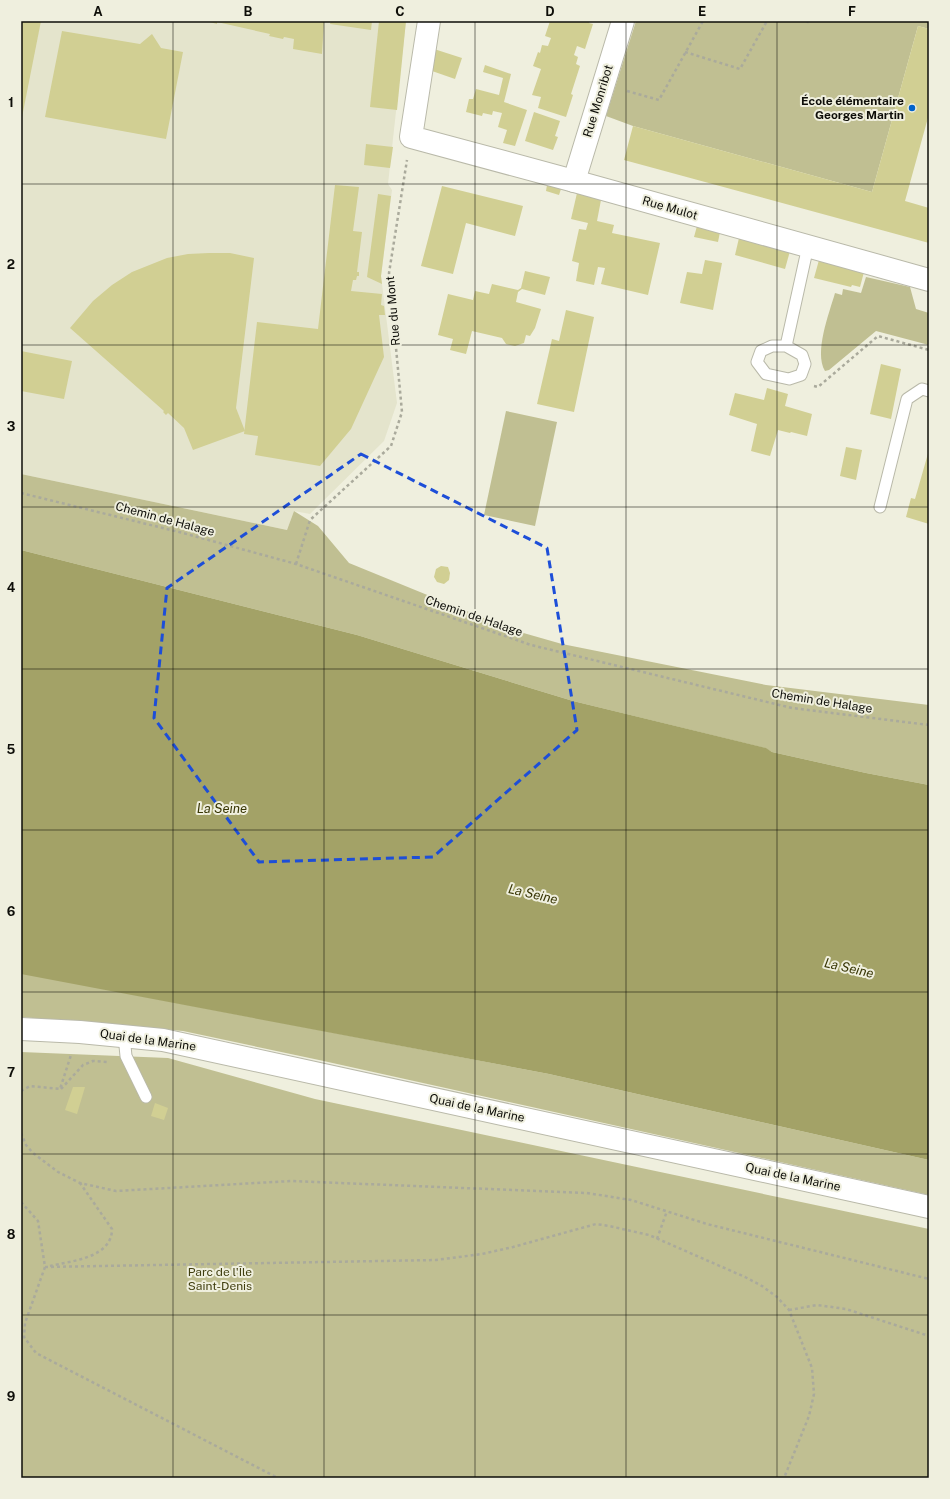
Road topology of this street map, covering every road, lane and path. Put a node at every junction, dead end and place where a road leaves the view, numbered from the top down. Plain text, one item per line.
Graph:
1 (429, 21) edge
2 (623, 21) edge
3 (703, 21) edge
4 (767, 21) edge
5 (806, 21) edge
6 (810, 23) dead end
7 (684, 52) junction
8 (603, 84) junction
9 (411, 138) junction
10 (574, 181) junction
11 (808, 246) junction
12 (929, 280) edge
13 (786, 346) junction
14 (929, 350) edge
15 (790, 379) junction
16 (929, 391) edge
17 (21, 493) edge
18 (880, 507) dead end
19 (296, 564) junction
20 (929, 724) edge
21 (21, 1029) edge
22 (80, 1032) junction
23 (124, 1036) junction
24 (133, 1070) junction
25 (60, 1089) junction
26 (21, 1091) edge
27 (146, 1097) dead end
28 (21, 1133) edge
29 (80, 1183) junction
30 (21, 1202) edge
31 (929, 1207) edge
32 (667, 1211) junction
33 (657, 1239) junction
34 (45, 1267) junction
35 (929, 1279) edge
36 (789, 1310) junction
37 (929, 1336) edge
38 (278, 1478) edge
39 (784, 1478) edge

1 - 9 street
2 - 8 street, Rue Monribot
3 - 7 path
4 - 7 path
5 - 6 path
7 - 8 path
8 - 10 street, Rue Monribot
9 - 10 street, Rue Mulot
9 - 19 path, Rue du Mont
10 - 11 street, Rue Mulot
11 - 12 street, Rue Mulot
11 - 13 lane
13 - 15 lane
13 - 15 lane
14 - 15 path
16 - 18 lane
17 - 19 path, Chemin de Halage
19 - 20 path, Chemin de Halage
21 - 22 street, Quai de la Marine
22 - 23 street, Quai de la Marine
22 - 25 path
23 - 24 lane
23 - 31 street, Quai de la Marine
24 - 25 path
24 - 27 lane
25 - 26 path
28 - 29 path
29 - 32 path
29 - 34 path
30 - 34 path
32 - 33 path
32 - 35 path
33 - 34 path
33 - 36 path
34 - 38 path
36 - 37 path
36 - 39 path

